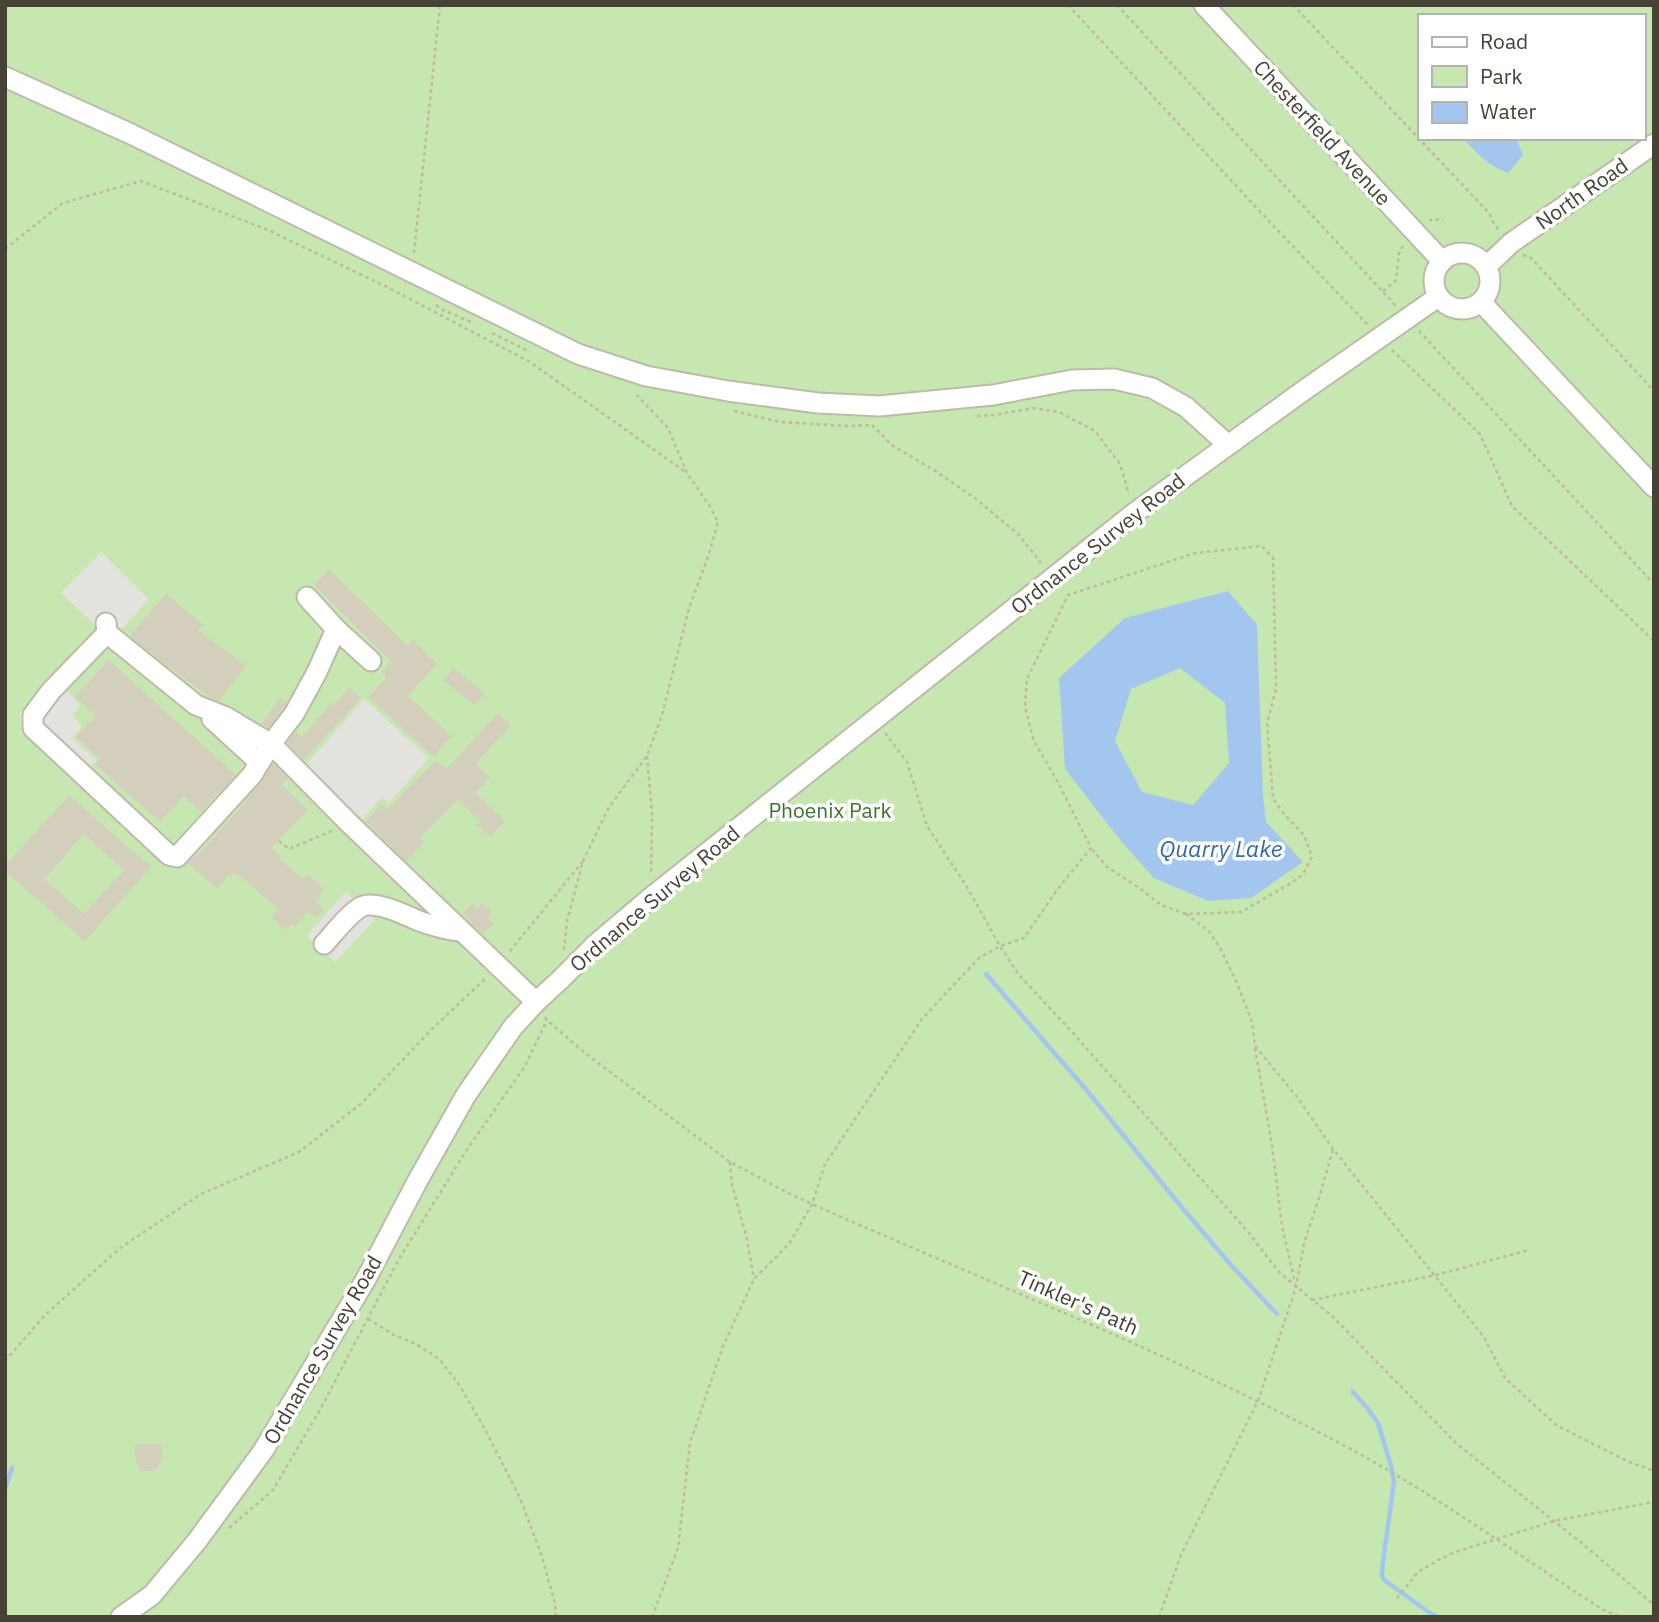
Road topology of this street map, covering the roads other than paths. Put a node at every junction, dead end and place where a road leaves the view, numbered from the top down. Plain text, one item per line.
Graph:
1 (1204, 5) edge
2 (5, 77) edge
3 (1654, 144) edge
4 (1441, 260) junction
5 (1487, 266) junction
6 (1438, 297) junction
7 (1481, 302) junction
8 (1228, 445) junction
9 (1654, 487) edge
10 (307, 597) dead end
11 (336, 629) junction
12 (371, 661) dead end
13 (196, 705) junction
14 (271, 744) junction
15 (259, 762) junction
16 (460, 931) junction
17 (324, 944) dead end
18 (536, 1002) junction
19 (121, 1617) edge

1 - 4 street, Chesterfield Avenue
2 - 8 street
3 - 5 street, North Road
4 - 5 street
4 - 6 street
5 - 7 street
6 - 7 street
6 - 8 street, Ordnance Survey Road
7 - 9 street
8 - 18 street, Ordnance Survey Road
10 - 11 street
11 - 12 street
11 - 14 street
13 - 14 street
13 - 15 street
13 - 15 street
14 - 15 street
14 - 16 street
16 - 17 street
16 - 18 street
18 - 19 street, Ordnance Survey Road

